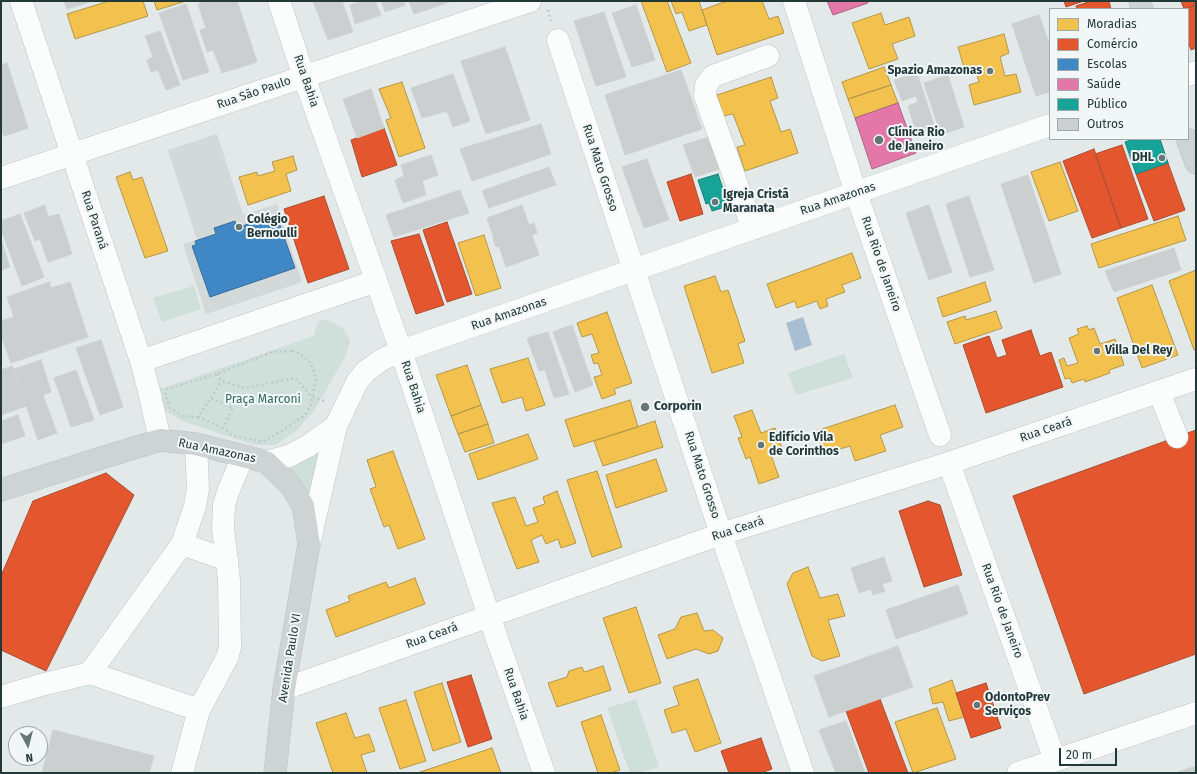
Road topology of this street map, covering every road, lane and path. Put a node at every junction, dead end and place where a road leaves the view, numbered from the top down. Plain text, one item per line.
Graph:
1 (21, 1) edge
2 (278, 1) edge
3 (530, 1) edge
4 (794, 1) edge
5 (558, 40) dead end
6 (768, 56) dead end
7 (304, 77) junction
8 (1049, 125) edge
9 (1187, 140) edge
10 (72, 154) junction
11 (1196, 163) edge
12 (1, 178) edge
13 (856, 193) junction
14 (753, 229) junction
15 (634, 271) junction
16 (376, 282) junction
17 (401, 351) junction
18 (141, 361) junction
19 (217, 374) junction
20 (1196, 379) edge
21 (220, 381) junction
22 (1159, 392) junction
23 (312, 396) junction
24 (211, 398) junction
25 (198, 417) junction
26 (340, 418) junction
27 (223, 428) junction
28 (940, 435) dead end
29 (1177, 438) dead end
30 (160, 440) junction
31 (196, 444) junction
32 (243, 456) junction
33 (266, 462) junction
34 (948, 463) junction
35 (198, 489) junction
36 (1, 490) edge
37 (226, 497) junction
38 (721, 534) junction
39 (182, 544) junction
40 (309, 544) junction
41 (227, 560) junction
42 (489, 616) junction
43 (90, 673) junction
44 (284, 689) junction
45 (1, 697) edge
46 (199, 710) junction
47 (1196, 713) edge
48 (1055, 760) junction
49 (182, 773) edge
50 (275, 773) edge
51 (544, 773) edge
52 (803, 773) edge
53 (1018, 773) edge

1 - 10 street, Rua Paraná
2 - 7 street, Rua Bahia
3 - 7 street, Rua São Paulo
4 - 13 street, Rua Rio de Janeiro
5 - 15 street, Rua Mato Grosso
6 - 14 street
7 - 10 street, Rua São Paulo
7 - 16 street, Rua Bahia
8 - 13 street, Rua Amazonas
9 - 11 main road
10 - 12 street, Rua São Paulo
10 - 18 street, Rua Paraná
13 - 14 street, Rua Amazonas
13 - 28 street, Rua Rio de Janeiro
14 - 15 street, Rua Amazonas
15 - 17 street, Rua Amazonas
15 - 38 street, Rua Mato Grosso
16 - 17 street, Rua Bahia
16 - 18 street
17 - 26 street, Rua Amazonas
17 - 42 street, Rua Bahia
18 - 30 street, Rua Paraná
19 - 21 path
19 - 23 path
19 - 25 path
20 - 22 street, Rua Ceará
21 - 23 path
21 - 24 path
22 - 29 street
22 - 34 street, Rua Ceará
23 - 26 path
23 - 27 path
24 - 25 path
24 - 27 path
25 - 27 path
26 - 33 street, Rua Amazonas
26 - 40 street, Avenida Paulo VI
30 - 31 main road, Rua Amazonas
30 - 36 main road, Rua Amazonas
31 - 32 main road, Rua Amazonas
31 - 35 street
32 - 33 main road, Rua Amazonas
32 - 37 street
33 - 40 main road, Avenida Paulo VI
34 - 38 street, Rua Ceará
34 - 48 street, Rua Rio de Janeiro
35 - 37 street
35 - 39 street
37 - 41 street
38 - 42 street, Rua Ceará
38 - 52 street, Rua Mato Grosso
39 - 41 street
39 - 43 street
40 - 44 main road, Avenida Paulo VI
41 - 46 street
42 - 44 street, Rua Ceará
42 - 51 street, Rua Bahia
43 - 45 street
43 - 46 street
44 - 50 main road, Avenida Paulo VI
46 - 49 street
47 - 48 street
48 - 53 street

